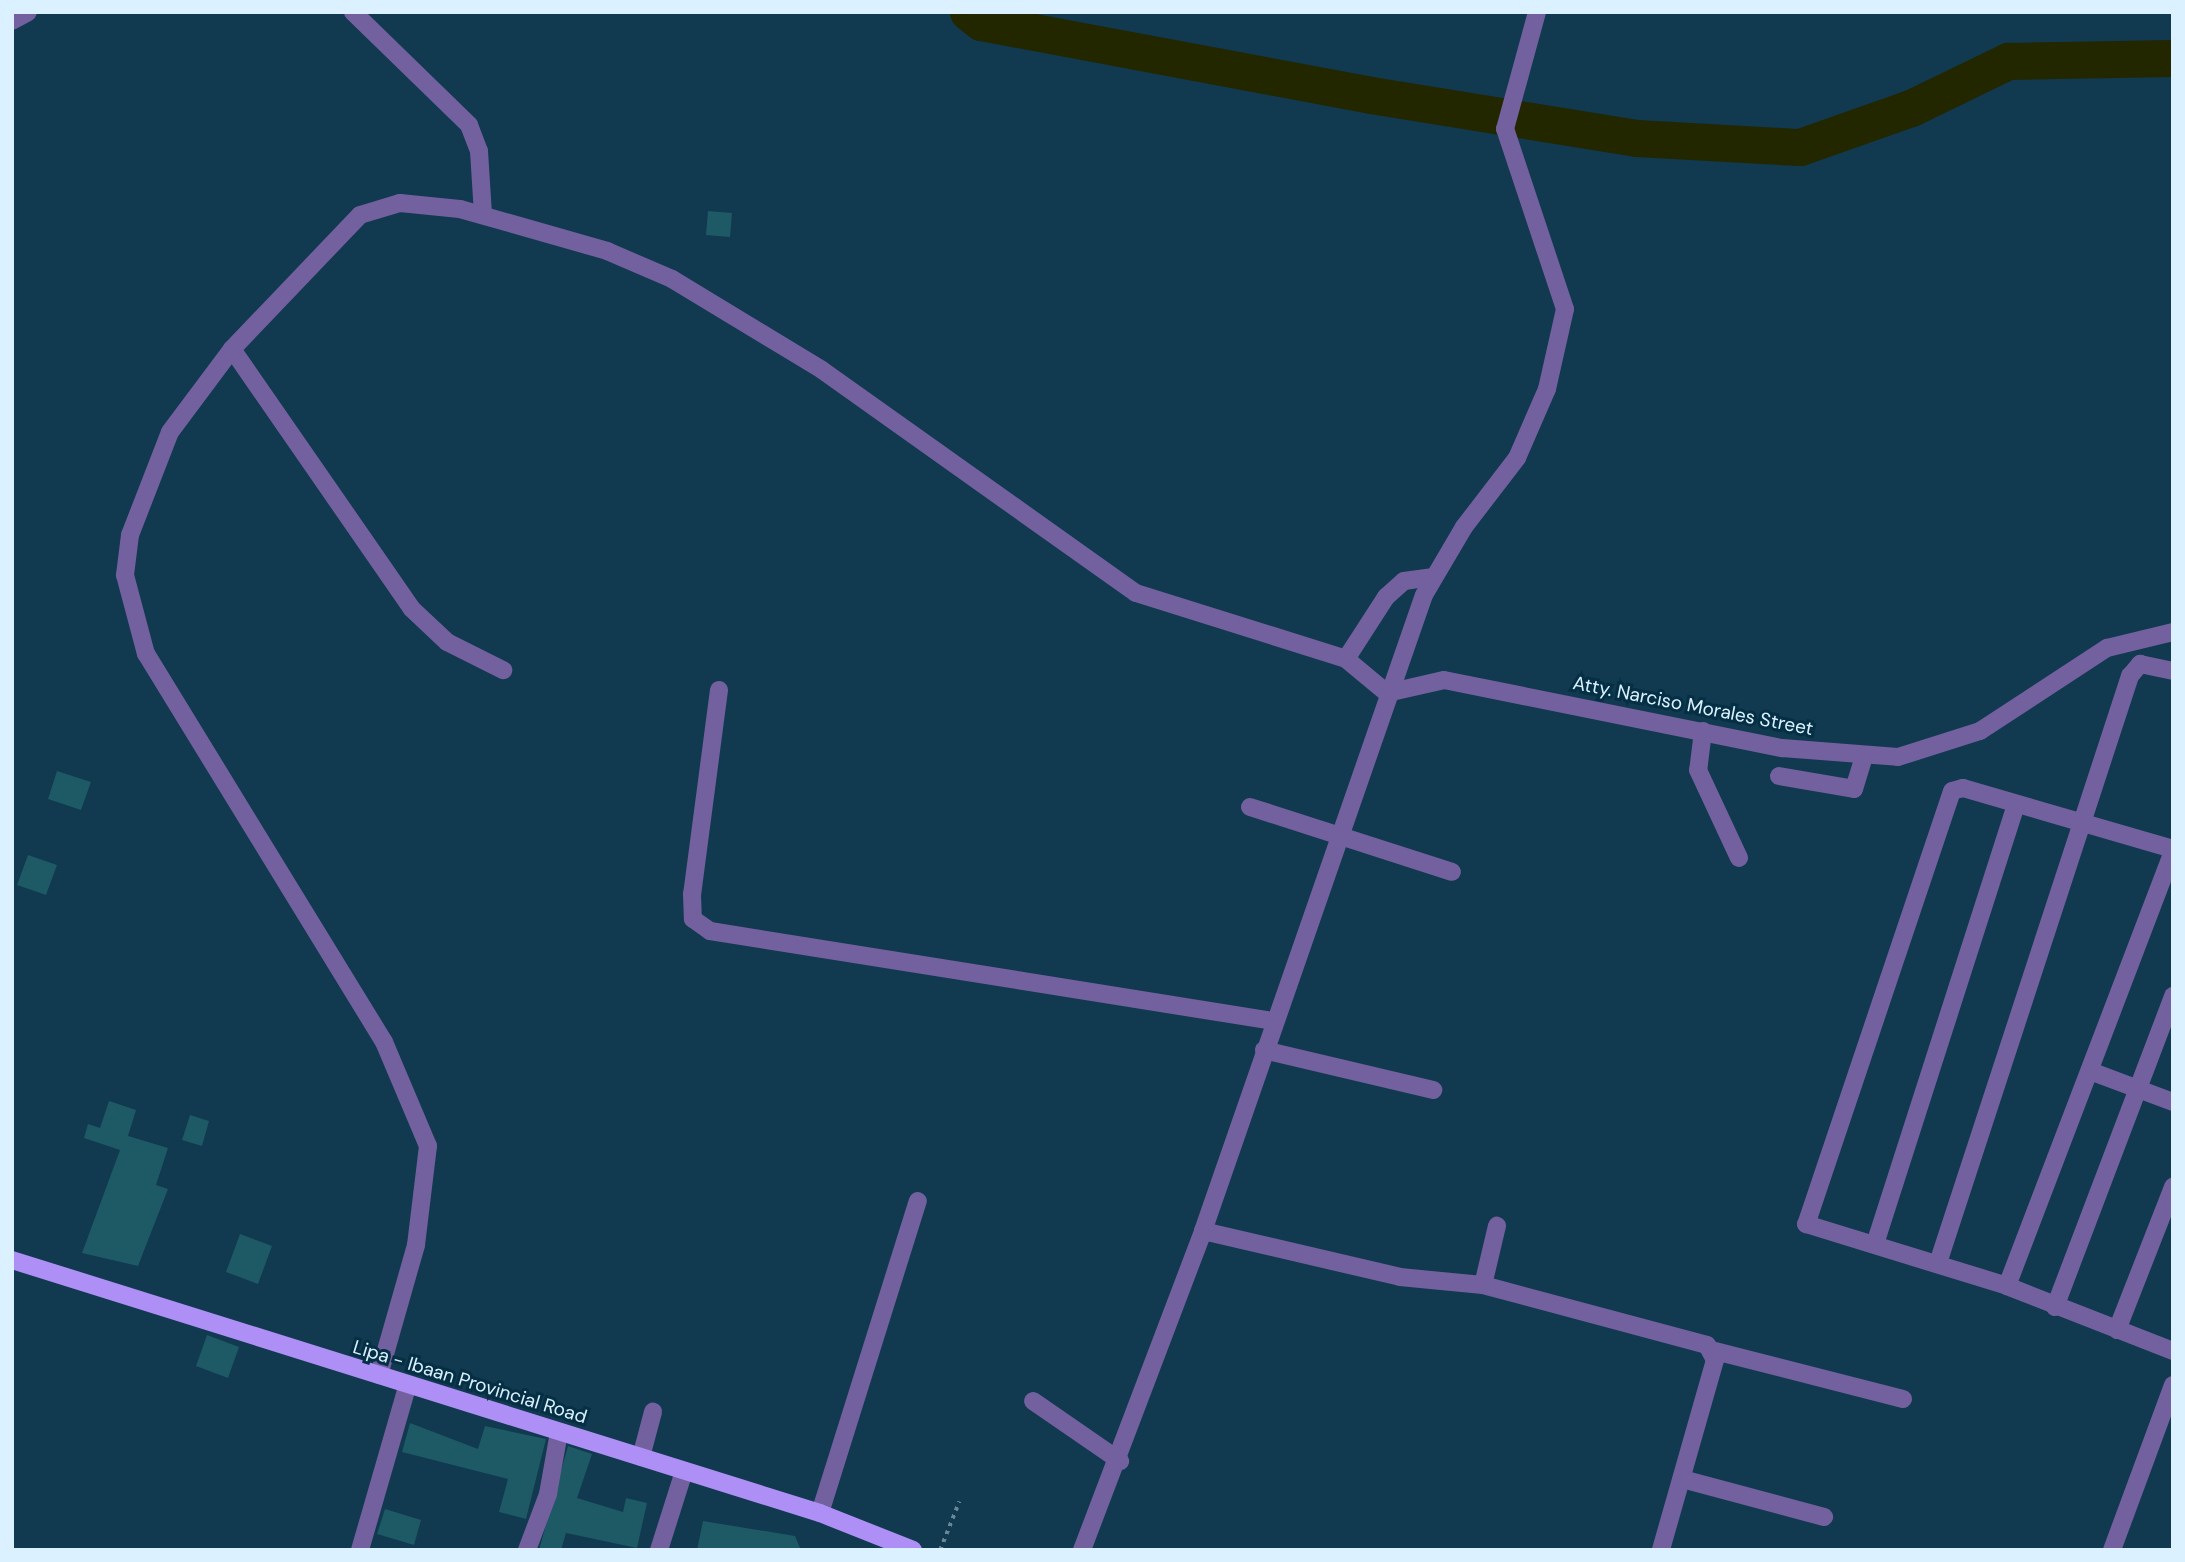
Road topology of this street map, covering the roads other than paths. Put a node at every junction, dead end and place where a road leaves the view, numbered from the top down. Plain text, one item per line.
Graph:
1 (27, 12) edge
2 (353, 12) edge
3 (1537, 12) edge
4 (12, 21) edge
5 (483, 215) junction
6 (232, 349) junction
7 (1434, 577) junction
8 (2173, 632) edge
9 (1346, 659) junction
10 (503, 670) dead end
11 (2173, 671) edge
12 (719, 690) dead end
13 (1387, 692) junction
14 (1703, 731) junction
15 (1864, 757) junction
16 (1779, 776) dead end
17 (2016, 804) junction
18 (1250, 807) dead end
19 (2079, 822) junction
20 (1336, 834) junction
21 (2173, 850) edge
22 (1739, 858) dead end
23 (1452, 873) dead end
24 (2173, 996) edge
25 (1273, 1021) junction
26 (1264, 1049) junction
27 (2090, 1071) junction
28 (1433, 1090) dead end
29 (2137, 1090) junction
30 (2173, 1102) edge
31 (2173, 1187) edge
32 (918, 1201) dead end
33 (1497, 1226) dead end
34 (1203, 1231) junction
35 (1875, 1244) junction
36 (12, 1260) edge
37 (1938, 1263) junction
38 (1483, 1285) junction
39 (2007, 1286) junction
40 (2055, 1307) junction
41 (2117, 1330) junction
42 (1715, 1351) junction
43 (2173, 1352) edge
44 (379, 1375) junction
45 (2173, 1385) edge
46 (407, 1387) junction
47 (1903, 1399) dead end
48 (1033, 1401) dead end
49 (653, 1412) dead end
50 (559, 1432) junction
51 (641, 1457) junction
52 (1120, 1461) junction
53 (684, 1471) junction
54 (1686, 1480) junction
55 (820, 1513) junction
56 (1824, 1517) dead end
57 (878, 1543) edge
58 (360, 1550) edge
59 (527, 1550) edge
60 (659, 1550) edge
61 (913, 1550) edge
62 (1082, 1550) edge
63 (1661, 1550) edge
64 (2112, 1550) edge

1 - 4 street
2 - 5 street
3 - 7 street
5 - 6 street
5 - 9 street
6 - 10 street
6 - 44 street
7 - 9 street
7 - 13 street
8 - 15 street, Atty. Narciso Morales Street
9 - 13 street
11 - 19 street
12 - 25 street
13 - 14 street, Atty. Narciso Morales Street
13 - 20 street
14 - 15 street, Atty. Narciso Morales Street
14 - 22 street
15 - 16 street
17 - 19 street
17 - 35 street
17 - 35 street
18 - 20 street
19 - 21 street
19 - 37 street
20 - 23 street
20 - 25 street
21 - 27 street
24 - 29 street
25 - 26 street
26 - 28 street
26 - 34 street
27 - 29 street
27 - 39 street
29 - 30 street
29 - 40 street
31 - 41 street
32 - 55 street
33 - 38 street
34 - 38 street
34 - 52 street
35 - 37 street
36 - 44 main road, Lipa - Ibaan Provincial Road
37 - 39 street
38 - 42 street
39 - 40 street
40 - 41 street
41 - 43 street
42 - 47 street
42 - 54 street
44 - 46 main road, Lipa - Ibaan Provincial Road
45 - 64 street
46 - 50 main road, Lipa - Ibaan Provincial Road
46 - 58 street
48 - 52 street
49 - 51 street
50 - 51 main road, Lipa - Ibaan Provincial Road
50 - 59 street
51 - 53 main road, Lipa - Ibaan Provincial Road
52 - 62 street
53 - 55 main road, Lipa - Ibaan Provincial Road
53 - 60 street
54 - 56 street
54 - 63 street
55 - 57 main road, Lipa - Ibaan Provincial Road
57 - 61 main road, Lipa - Ibaan Provincial Road

